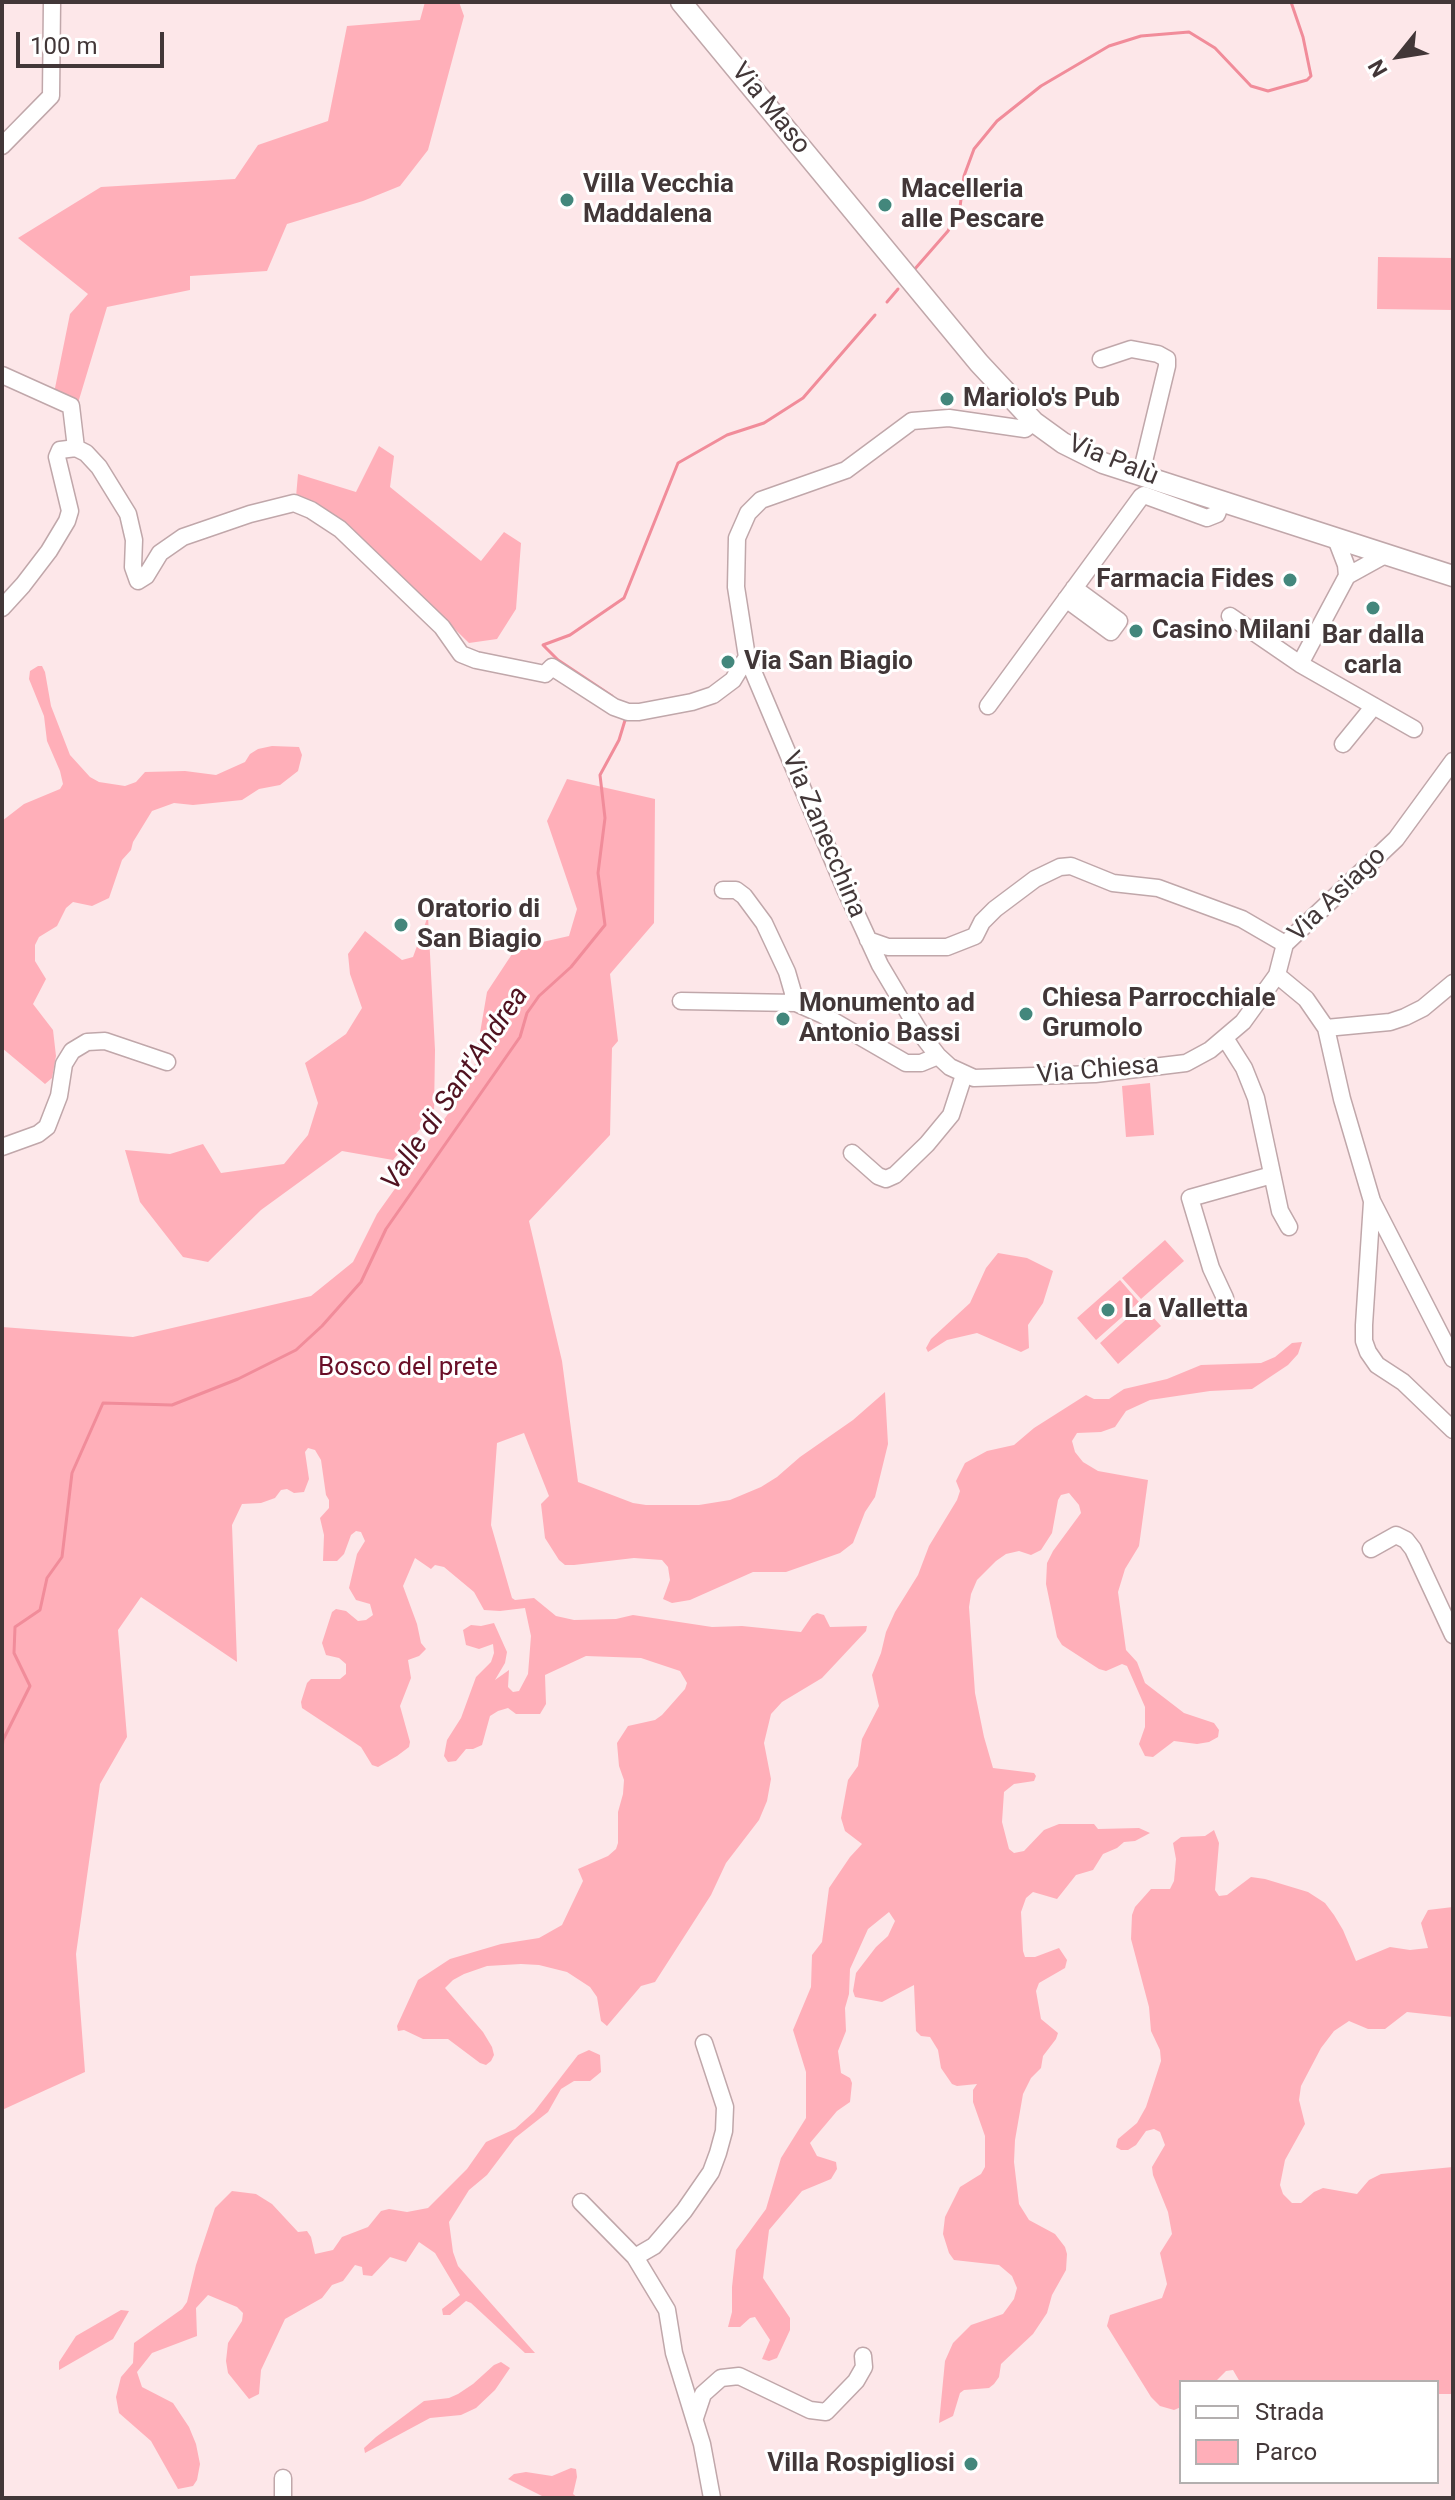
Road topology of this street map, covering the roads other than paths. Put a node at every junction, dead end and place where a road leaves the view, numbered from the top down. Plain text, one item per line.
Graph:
1 (52, 2) edge
2 (681, 2) edge
3 (2, 146) edge
4 (858, 217) joint
5 (1101, 359) dead end
6 (2, 375) edge
7 (1034, 422) junction
8 (76, 448) junction
9 (1141, 474) junction
10 (1216, 499) junction
11 (1336, 539) junction
12 (1358, 547) junction
13 (1385, 555) junction
14 (1349, 570) junction
15 (1453, 576) edge
16 (2, 608) edge
17 (1230, 616) dead end
18 (747, 657) junction
19 (1300, 664) junction
20 (988, 706) dead end
21 (1374, 706) junction
22 (1414, 729) dead end
23 (1343, 744) dead end
24 (1453, 761) edge
25 (723, 890) dead end
26 (868, 940) junction
27 (1285, 944) junction
28 (1277, 975) junction
29 (1453, 983) edge
30 (681, 1001) dead end
31 (796, 1003) junction
32 (1326, 1028) junction
33 (1225, 1038) junction
34 (938, 1056) junction
35 (167, 1062) dead end
36 (964, 1075) junction
37 (2, 1147) edge
38 (852, 1153) dead end
39 (1272, 1175) junction
40 (1372, 1201) junction
41 (1289, 1227) dead end
42 (1225, 1298) dead end
43 (1453, 1359) edge
44 (1453, 1430) edge
45 (1371, 1549) dead end
46 (1453, 1635) edge
47 (704, 2043) dead end
48 (581, 2202) dead end
49 (635, 2257) junction
50 (863, 2356) dead end
51 (695, 2420) junction
52 (283, 2478) dead end
53 (283, 2498) edge
54 (712, 2498) edge

1 - 3 street
2 - 4 main road, Via Maso
4 - 7 main road, Via Palù
5 - 9 street
6 - 8 street
7 - 9 main road, Via Palù
7 - 18 street
8 - 16 street
8 - 18 street
9 - 10 main road, Via Palù
10 - 11 main road, Via Palù
10 - 20 street
11 - 12 main road, Via Palù
11 - 14 street
12 - 13 main road, Via Palù
12 - 14 street
13 - 14 street
13 - 15 main road, Via Palù
14 - 19 street
17 - 19 street
18 - 26 street, Via Zanecchina
19 - 21 street
21 - 22 street
21 - 23 street
24 - 27 street, Via Asiago
25 - 31 street
26 - 27 street, Via Zanecchina
26 - 34 street
27 - 28 street, Via Asiago
28 - 32 street, Via Asiago
28 - 33 street, Via Chiesa
29 - 32 street
30 - 31 street
31 - 34 street
32 - 40 street, Via Asiago
33 - 36 street, Via Chiesa
33 - 39 street
34 - 36 street
35 - 37 street
36 - 38 street
39 - 41 street
39 - 42 street
40 - 43 street, Via Asiago
40 - 44 street, Via Asiago
45 - 46 street
47 - 49 street
48 - 49 street
49 - 51 street
50 - 51 street
51 - 54 street
52 - 53 street

